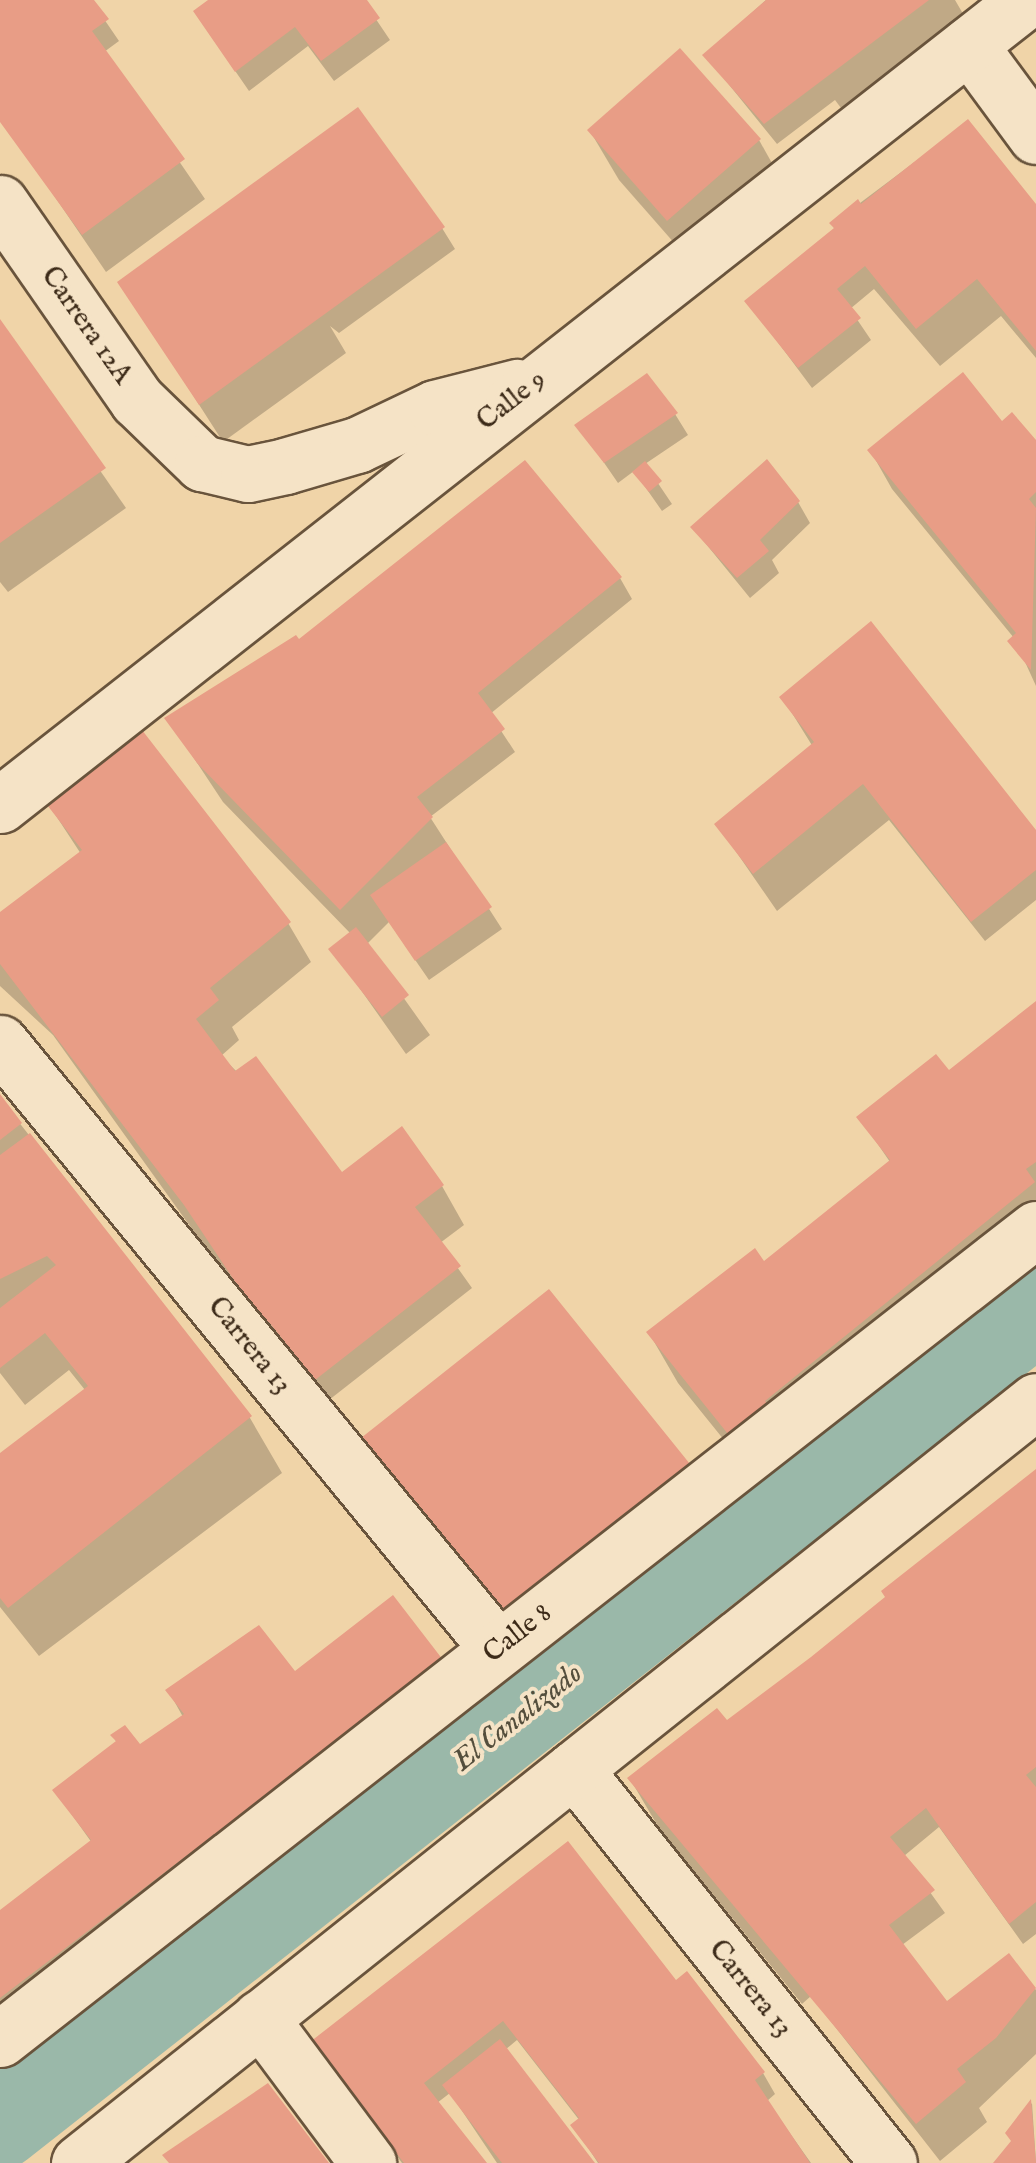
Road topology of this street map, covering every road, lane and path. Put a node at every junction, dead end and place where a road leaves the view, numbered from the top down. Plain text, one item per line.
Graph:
1 (1026, 0) edge
2 (969, 44) junction
3 (1036, 136) edge
4 (0, 204) edge
5 (534, 383) junction
6 (0, 805) edge
7 (0, 1043) edge
8 (1036, 1229) edge
9 (1036, 1401) edge
10 (498, 1649) junction
11 (574, 1769) junction
12 (260, 2018) junction
13 (0, 2039) edge
14 (79, 2163) edge
15 (368, 2163) edge
16 (889, 2163) edge

1 - 2 street, Calle 9
2 - 3 street
2 - 5 street, Calle 9
4 - 5 street, Carrera 12A
5 - 6 street, Calle 9
7 - 10 street, Carrera 13
8 - 10 street, Calle 8
9 - 11 street
10 - 13 street, Calle 8
11 - 12 street
11 - 16 street, Carrera 13
12 - 14 street
12 - 15 street

